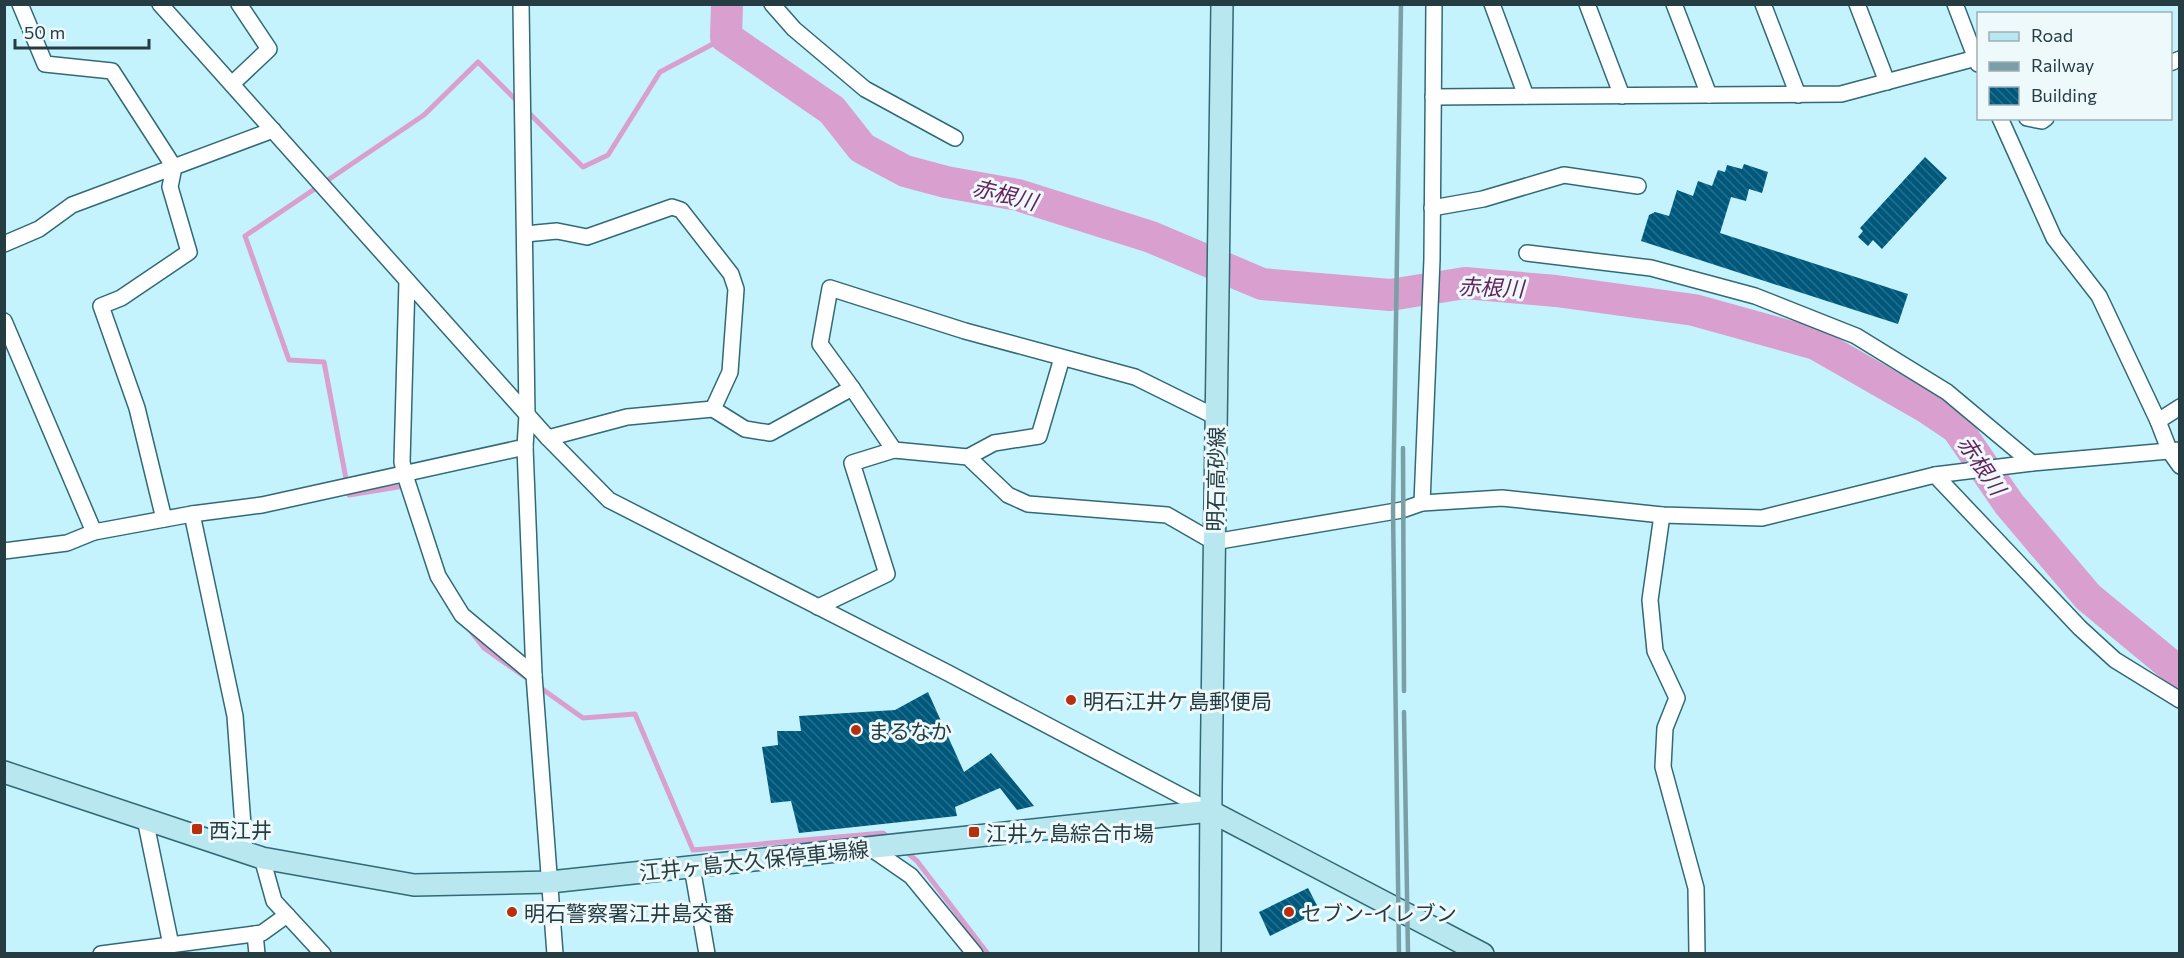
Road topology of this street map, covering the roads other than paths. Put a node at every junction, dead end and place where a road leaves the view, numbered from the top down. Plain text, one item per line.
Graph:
1 (20, 4) edge
2 (160, 4) edge
3 (239, 4) edge
4 (521, 4) edge
5 (772, 4) edge
6 (1222, 4) edge
7 (1434, 4) edge
8 (1492, 4) edge
9 (1587, 4) edge
10 (1674, 4) edge
11 (1763, 4) edge
12 (1857, 4) edge
13 (1955, 4) edge
14 (1977, 61) edge
15 (1887, 82) junction
16 (232, 84) junction
17 (1798, 94) junction
18 (1709, 95) junction
19 (1526, 96) junction
20 (1622, 96) junction
21 (1433, 97) junction
22 (2001, 120) edge
23 (273, 130) junction
24 (955, 138) dead end
25 (174, 167) junction
26 (1638, 186) dead end
27 (1432, 208) junction
28 (525, 234) junction
29 (4, 244) edge
30 (1527, 253) dead end
31 (407, 281) junction
32 (4, 321) edge
33 (1062, 358) junction
34 (852, 388) junction
35 (2180, 407) edge
36 (713, 409) junction
37 (527, 415) junction
38 (1216, 417) junction
39 (2158, 421) junction
40 (548, 438) junction
41 (525, 447) junction
42 (894, 450) junction
43 (2175, 451) edge
44 (968, 457) junction
45 (2032, 462) junction
46 (2180, 466) edge
47 (405, 475) junction
48 (1935, 475) junction
49 (1422, 503) junction
50 (192, 514) junction
51 (1662, 515) junction
52 (164, 519) junction
53 (94, 532) junction
54 (1214, 542) junction
55 (4, 551) edge
56 (818, 607) junction
57 (534, 675) junction
58 (2180, 700) edge
59 (4, 772) edge
60 (1210, 811) junction
61 (145, 819) junction
62 (869, 847) junction
63 (254, 856) junction
64 (692, 867) junction
65 (550, 882) junction
66 (287, 915) junction
67 (255, 934) junction
68 (171, 945) junction
69 (974, 953) edge
70 (101, 954) edge
71 (257, 954) edge
72 (323, 954) edge
73 (555, 954) edge
74 (707, 954) edge
75 (1210, 954) edge
76 (1484, 954) edge
77 (1697, 954) edge

1 - 25 street
2 - 16 street
3 - 16 street
4 - 28 street
5 - 24 street
6 - 38 main road, 明石高砂線
7 - 21 street
8 - 19 street
9 - 20 street
10 - 18 street
11 - 17 street
12 - 15 street
13 - 14 street
14 - 15 street
15 - 17 street
16 - 23 street
17 - 18 street
18 - 20 street
19 - 20 street
19 - 21 street
21 - 27 street
22 - 39 street
23 - 25 street
23 - 31 street
25 - 29 street
25 - 52 street
26 - 27 street
27 - 49 street
28 - 36 street
28 - 37 street
30 - 45 street
31 - 37 street
31 - 47 street
32 - 53 street
33 - 34 street
33 - 38 street
33 - 44 street
34 - 36 street
34 - 42 street
35 - 39 street
36 - 40 street
37 - 40 street
37 - 41 street
38 - 54 main road, 明石高砂線
39 - 43 street
40 - 56 street
41 - 47 street
41 - 57 street
42 - 44 street
42 - 56 street
43 - 45 street
43 - 46 street
44 - 54 street
45 - 48 street
47 - 50 street
47 - 57 street
48 - 51 street
48 - 58 street
49 - 51 street
49 - 54 street
50 - 52 street
50 - 63 street
51 - 77 street
52 - 53 street
53 - 55 street
54 - 60 main road, 明石高砂線
56 - 60 street
57 - 65 street
59 - 61 main road, 江井ヶ島大久保停車場線
60 - 62 main road, 江井ヶ島大久保停車場線
60 - 75 main road, 明石高砂線
60 - 76 main road
61 - 63 main road, 江井ヶ島大久保停車場線
61 - 68 street
62 - 64 main road, 江井ヶ島大久保停車場線
62 - 69 street
63 - 65 main road, 江井ヶ島大久保停車場線
63 - 66 street
64 - 65 main road, 江井ヶ島大久保停車場線
64 - 74 street
65 - 73 street
66 - 67 street
66 - 72 street
67 - 68 street
67 - 71 street
68 - 70 street

